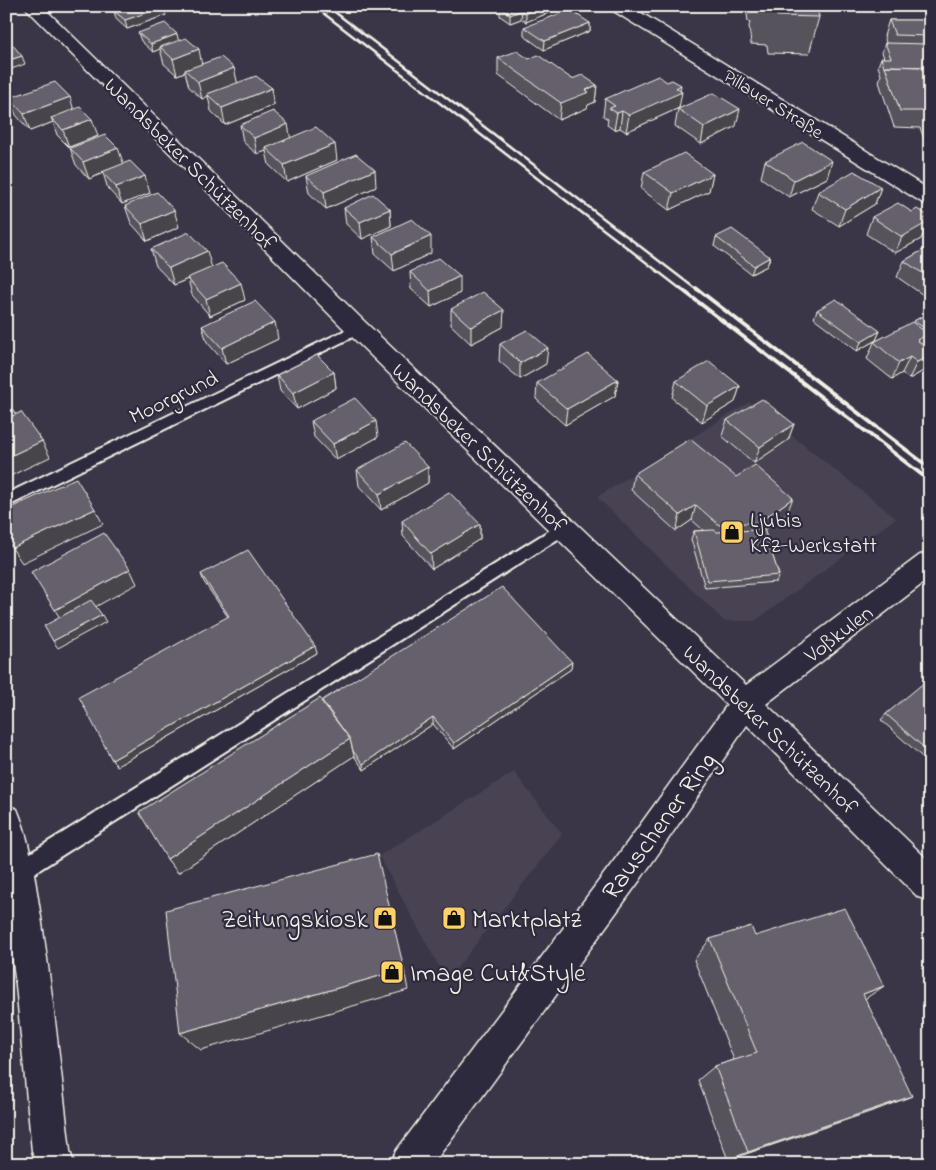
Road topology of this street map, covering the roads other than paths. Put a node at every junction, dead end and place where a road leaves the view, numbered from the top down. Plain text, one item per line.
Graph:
1 (32, 6) edge
2 (618, 6) edge
3 (930, 199) edge
4 (358, 329) junction
5 (6, 501) edge
6 (563, 528) junction
7 (930, 563) edge
8 (745, 703) junction
9 (6, 820) edge
10 (18, 872) junction
11 (930, 885) edge
12 (55, 1164) edge
13 (409, 1164) edge

1 - 4 street, Wandsbeker Schützenhof
2 - 3 street, Pillauer Straße
4 - 5 lane, Moorgrund
4 - 6 street, Wandsbeker Schützenhof
6 - 8 street, Wandsbeker Schützenhof
6 - 10 lane
7 - 8 street, Voßkulen
8 - 11 street, Wandsbeker Schützenhof
8 - 13 street, Rauschener Ring
9 - 10 street
10 - 12 street

